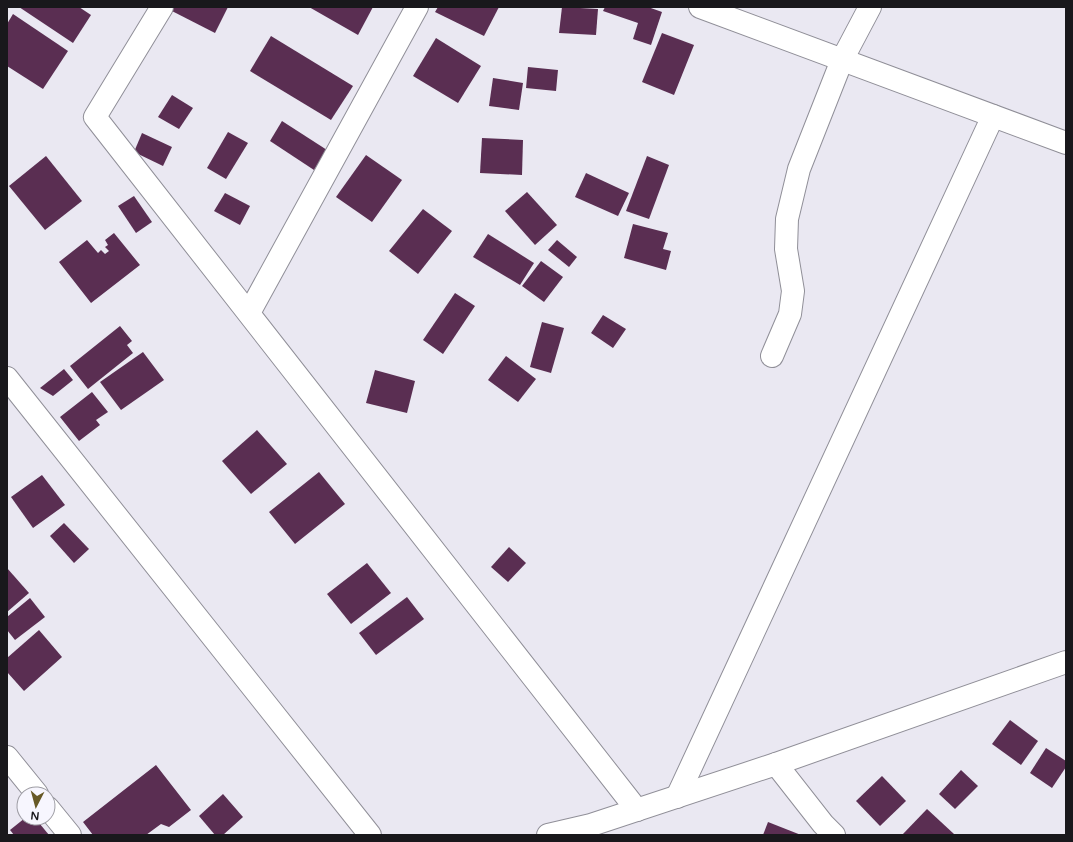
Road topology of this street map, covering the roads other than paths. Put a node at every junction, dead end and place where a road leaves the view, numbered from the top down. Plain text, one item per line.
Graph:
1 (162, 7) edge
2 (417, 7) edge
3 (700, 7) edge
4 (870, 7) edge
5 (842, 60) junction
6 (993, 116) junction
7 (1066, 143) edge
8 (249, 313) junction
9 (772, 356) dead end
10 (7, 378) edge
11 (1066, 662) edge
12 (7, 756) edge
13 (776, 764) junction
14 (31, 786) edge
15 (677, 797) junction
16 (637, 810) junction
17 (56, 818) edge
18 (70, 835) edge
19 (370, 835) edge
20 (548, 835) edge
21 (834, 835) edge

1 - 8 street
2 - 8 street
3 - 5 street
4 - 5 street
5 - 6 street
5 - 9 street
6 - 7 street
6 - 15 street
8 - 16 street
10 - 19 street
11 - 13 street
12 - 14 street
13 - 15 street
13 - 21 street
15 - 16 street
16 - 20 street
17 - 18 street

